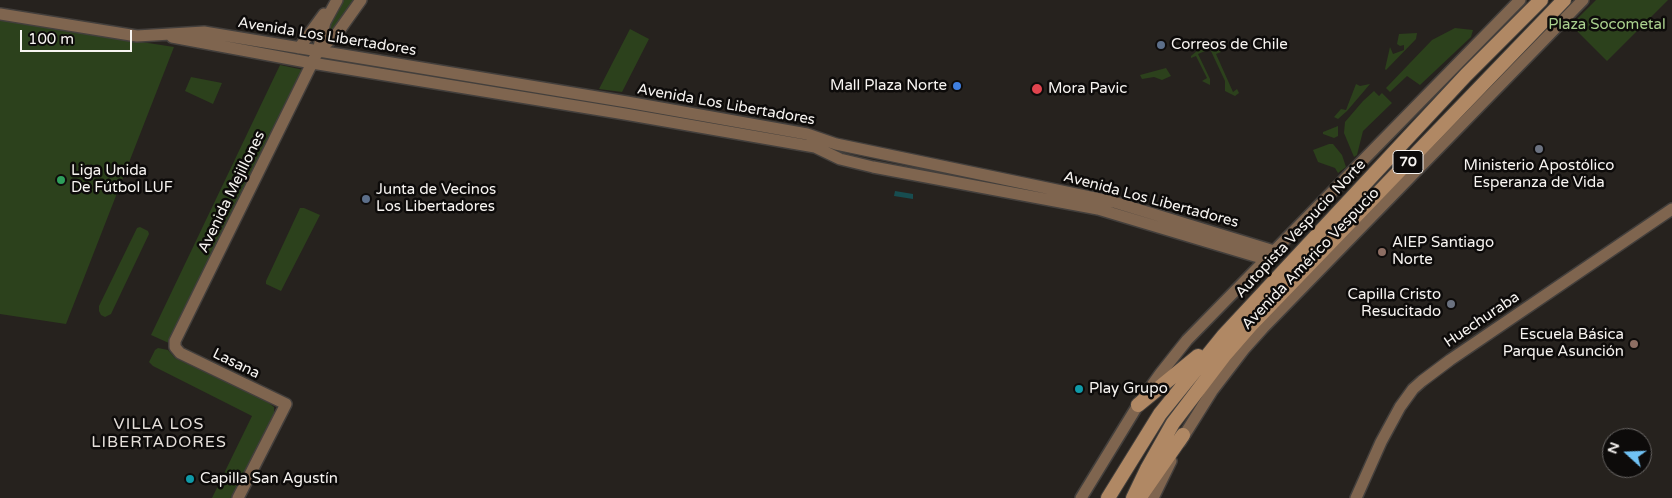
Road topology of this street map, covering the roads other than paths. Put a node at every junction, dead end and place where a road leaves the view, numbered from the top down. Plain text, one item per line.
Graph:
1 (337, 0) edge
2 (361, 0) edge
3 (1520, 0) edge
4 (1541, 0) edge
5 (1564, 0) edge
6 (1583, 0) edge
7 (330, 11) junction
8 (0, 14) edge
9 (164, 35) junction
10 (299, 48) junction
11 (318, 51) junction
12 (312, 63) junction
13 (1672, 209) edge
14 (1274, 251) junction
15 (1266, 260) junction
16 (1224, 335) junction
17 (175, 347) joint
18 (1138, 405) junction
19 (1183, 435) junction
20 (238, 498) edge
21 (1081, 498) edge
22 (1108, 498) edge
23 (1133, 498) edge
24 (1140, 498) edge
25 (1153, 498) edge
26 (1356, 498) edge

1 - 7 street
2 - 11 street
3 - 14 street, Avenida Américo Vespucio
4 - 16 highway, Autopista Vespucio Norte / 70
5 - 23 highway, Autopista Vespucio Norte / 70
6 - 19 street, Avenida Américo Vespucio
7 - 10 street
7 - 11 street
8 - 9 street, Avenida Los Libertadores
9 - 10 street, Avenida Los Libertadores
9 - 12 street, Avenida Los Libertadores
10 - 11 street, Avenida Los Libertadores
11 - 12 street, Avenida Mejillones
11 - 14 street, Avenida Los Libertadores
12 - 15 street, Avenida Los Libertadores
12 - 17 street, Avenida Mejillones
13 - 26 street, Huechuraba
14 - 15 street, Avenida Américo Vespucio
15 - 18 street, Avenida Américo Vespucio
16 - 18 highway
16 - 22 highway, Autopista Vespucio Norte / 70
17 - 20 street, Lasana
18 - 21 street, Avenida Américo Vespucio
19 - 24 highway
19 - 25 street, Avenida Américo Vespucio

